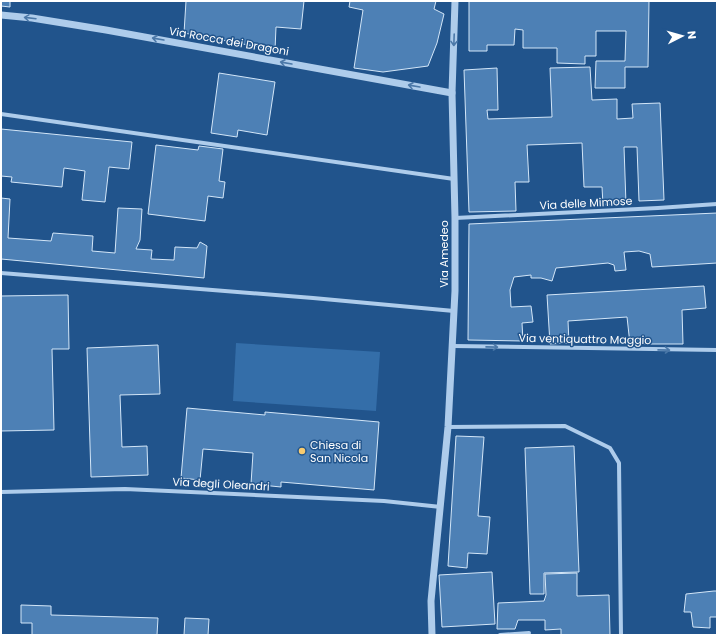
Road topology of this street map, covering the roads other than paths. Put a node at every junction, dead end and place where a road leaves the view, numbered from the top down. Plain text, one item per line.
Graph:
1 (455, 1) edge
2 (1, 16) edge
3 (452, 93) junction
4 (1, 114) edge
5 (454, 179) junction
6 (717, 204) edge
7 (456, 218) junction
8 (1, 273) edge
9 (454, 311) junction
10 (453, 346) junction
11 (717, 350) edge
12 (448, 427) junction
13 (1, 492) edge
14 (440, 507) junction
15 (528, 633) dead end
16 (432, 635) edge
17 (500, 635) edge
18 (621, 635) edge

1 -> 3 street, Via Amedeo
3 -> 2 street, Via Rocca dei Dragoni
3 - 5 street, Via Amedeo
4 - 5 street
5 - 7 street, Via Amedeo
6 - 7 street, Via delle Mimose
7 - 9 street, Via Amedeo
8 - 9 street
9 - 10 street, Via Amedeo
10 -> 11 street, Via ventiquattro Maggio
10 - 12 street, Via Amedeo
12 - 14 street, Via Amedeo
12 - 18 street
13 - 14 street, Via degli Oleandri
14 - 16 street, Via Amedeo
15 - 17 street

